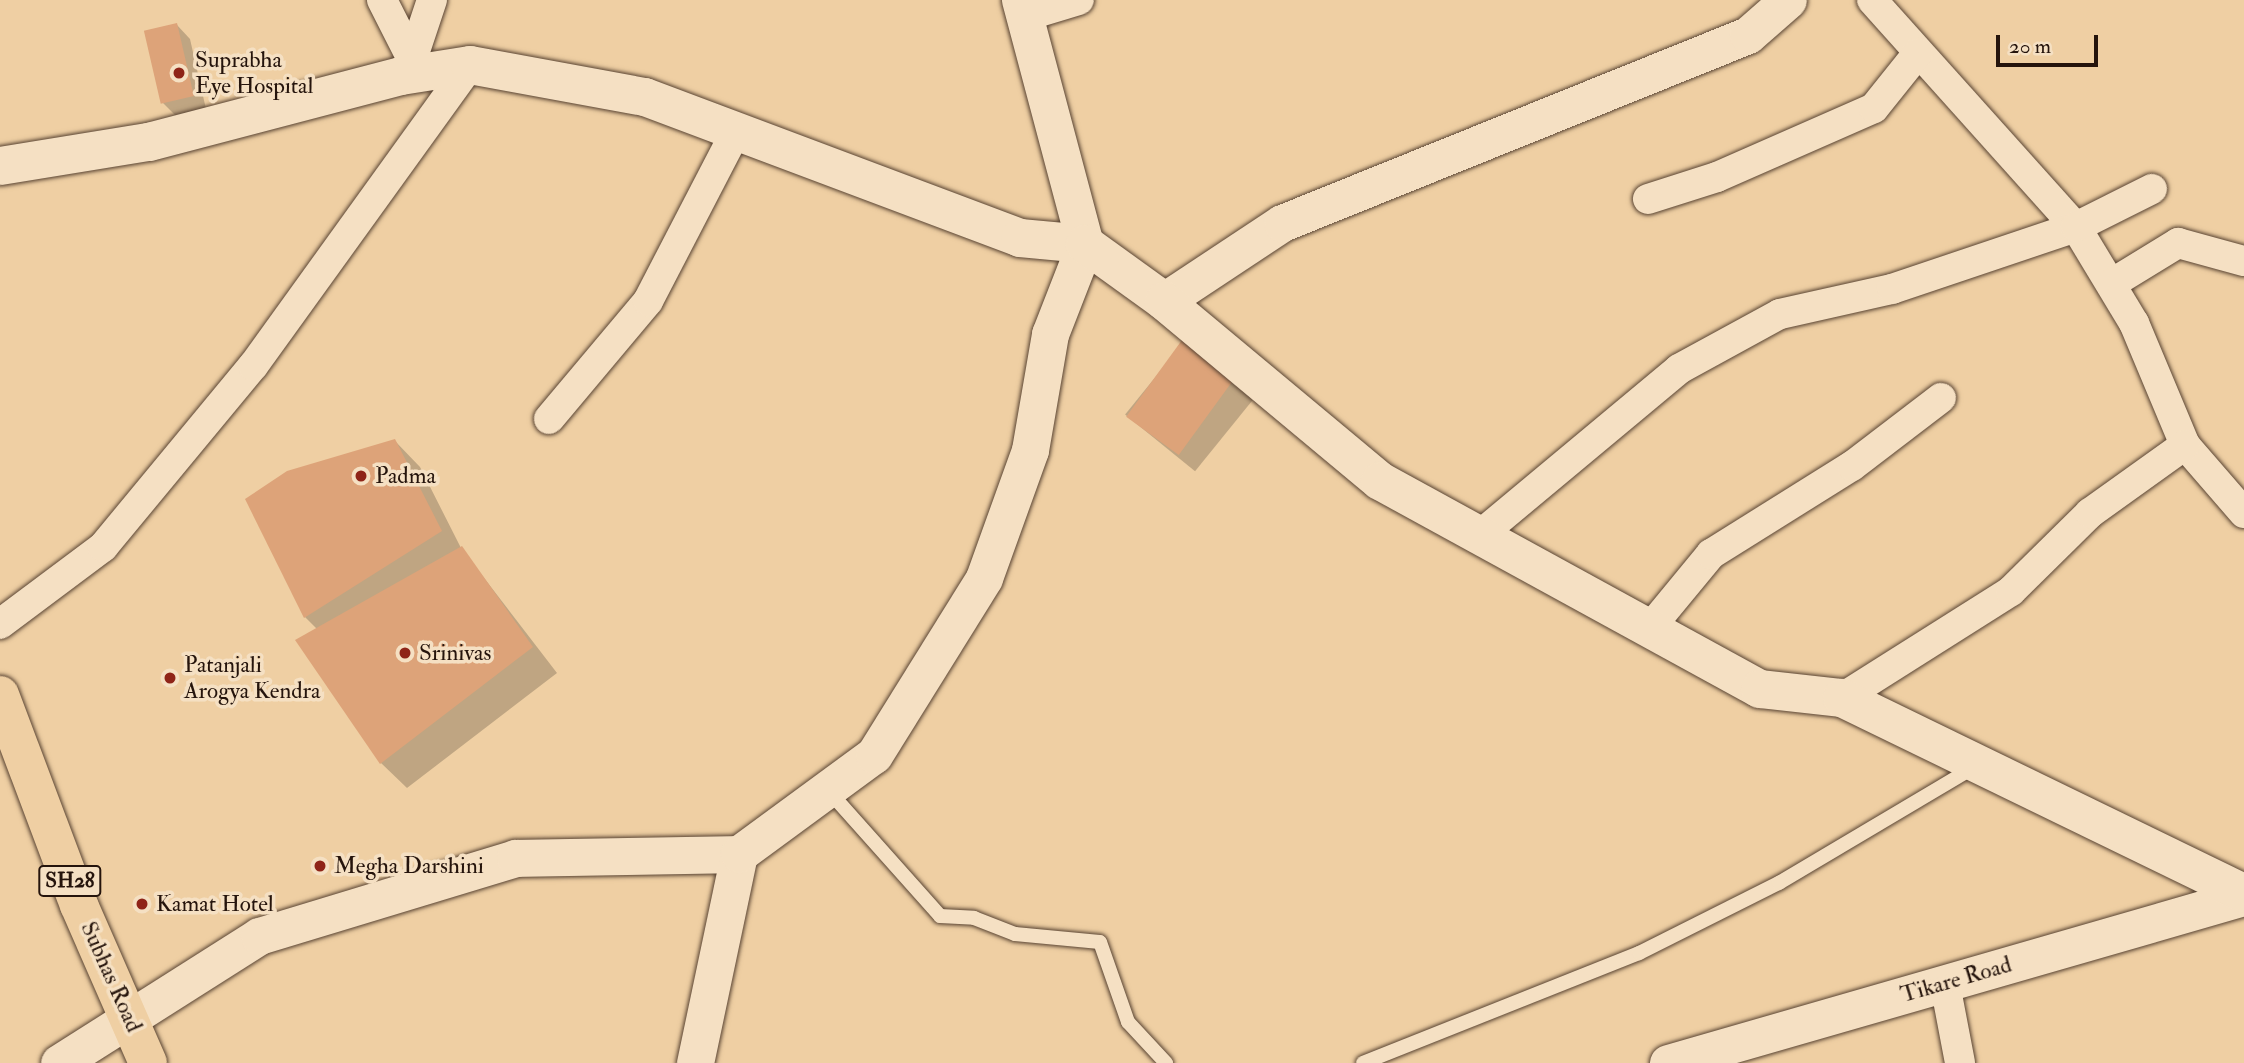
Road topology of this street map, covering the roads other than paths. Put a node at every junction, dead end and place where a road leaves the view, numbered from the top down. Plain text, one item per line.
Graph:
1 (382, 0) edge
2 (432, 0) edge
3 (1079, 0) edge
4 (1788, 0) edge
5 (1872, 0) edge
6 (1028, 5) edge
7 (1918, 53) junction
8 (416, 65) junction
9 (470, 65) junction
10 (736, 131) junction
11 (0, 166) edge
12 (2152, 189) dead end
13 (1648, 199) dead end
14 (2076, 227) junction
15 (1085, 244) junction
16 (2244, 261) edge
17 (2111, 284) junction
18 (1164, 301) junction
19 (1941, 398) dead end
20 (549, 419) dead end
21 (2185, 445) junction
22 (2244, 513) edge
23 (1480, 535) junction
24 (0, 624) edge
25 (1650, 628) junction
26 (0, 695) edge
27 (1842, 698) junction
28 (1979, 765) junction
29 (828, 789) junction
30 (739, 854) junction
31 (2244, 895) edge
32 (1945, 984) junction
33 (129, 1019) junction
34 (59, 1063) edge
35 (148, 1063) edge
36 (695, 1063) edge
37 (1166, 1063) edge
38 (1363, 1063) edge
39 (1668, 1063) edge
40 (1960, 1063) edge

1 - 8 street
2 - 8 street
3 - 6 street
4 - 18 street
5 - 7 street
6 - 15 street
7 - 13 street
7 - 14 street
8 - 9 main road
8 - 11 main road
9 - 10 main road
9 - 24 street
10 - 15 main road
10 - 20 street
12 - 14 street
14 - 17 street
14 - 23 street
15 - 18 main road
15 - 29 street
16 - 17 street
17 - 21 street
18 - 23 main road
19 - 25 street
21 - 22 street
21 - 27 street
23 - 25 main road
25 - 27 main road
26 - 33 main road, Subhas Road / SH28
27 - 28 main road
28 - 31 main road
28 - 38 lane
29 - 30 street
29 - 37 lane
30 - 33 street
30 - 36 street
31 - 32 street, Tikare Road
32 - 39 street, Tikare Road
32 - 40 street
33 - 34 street
33 - 35 main road, Subhas Road / SH28

